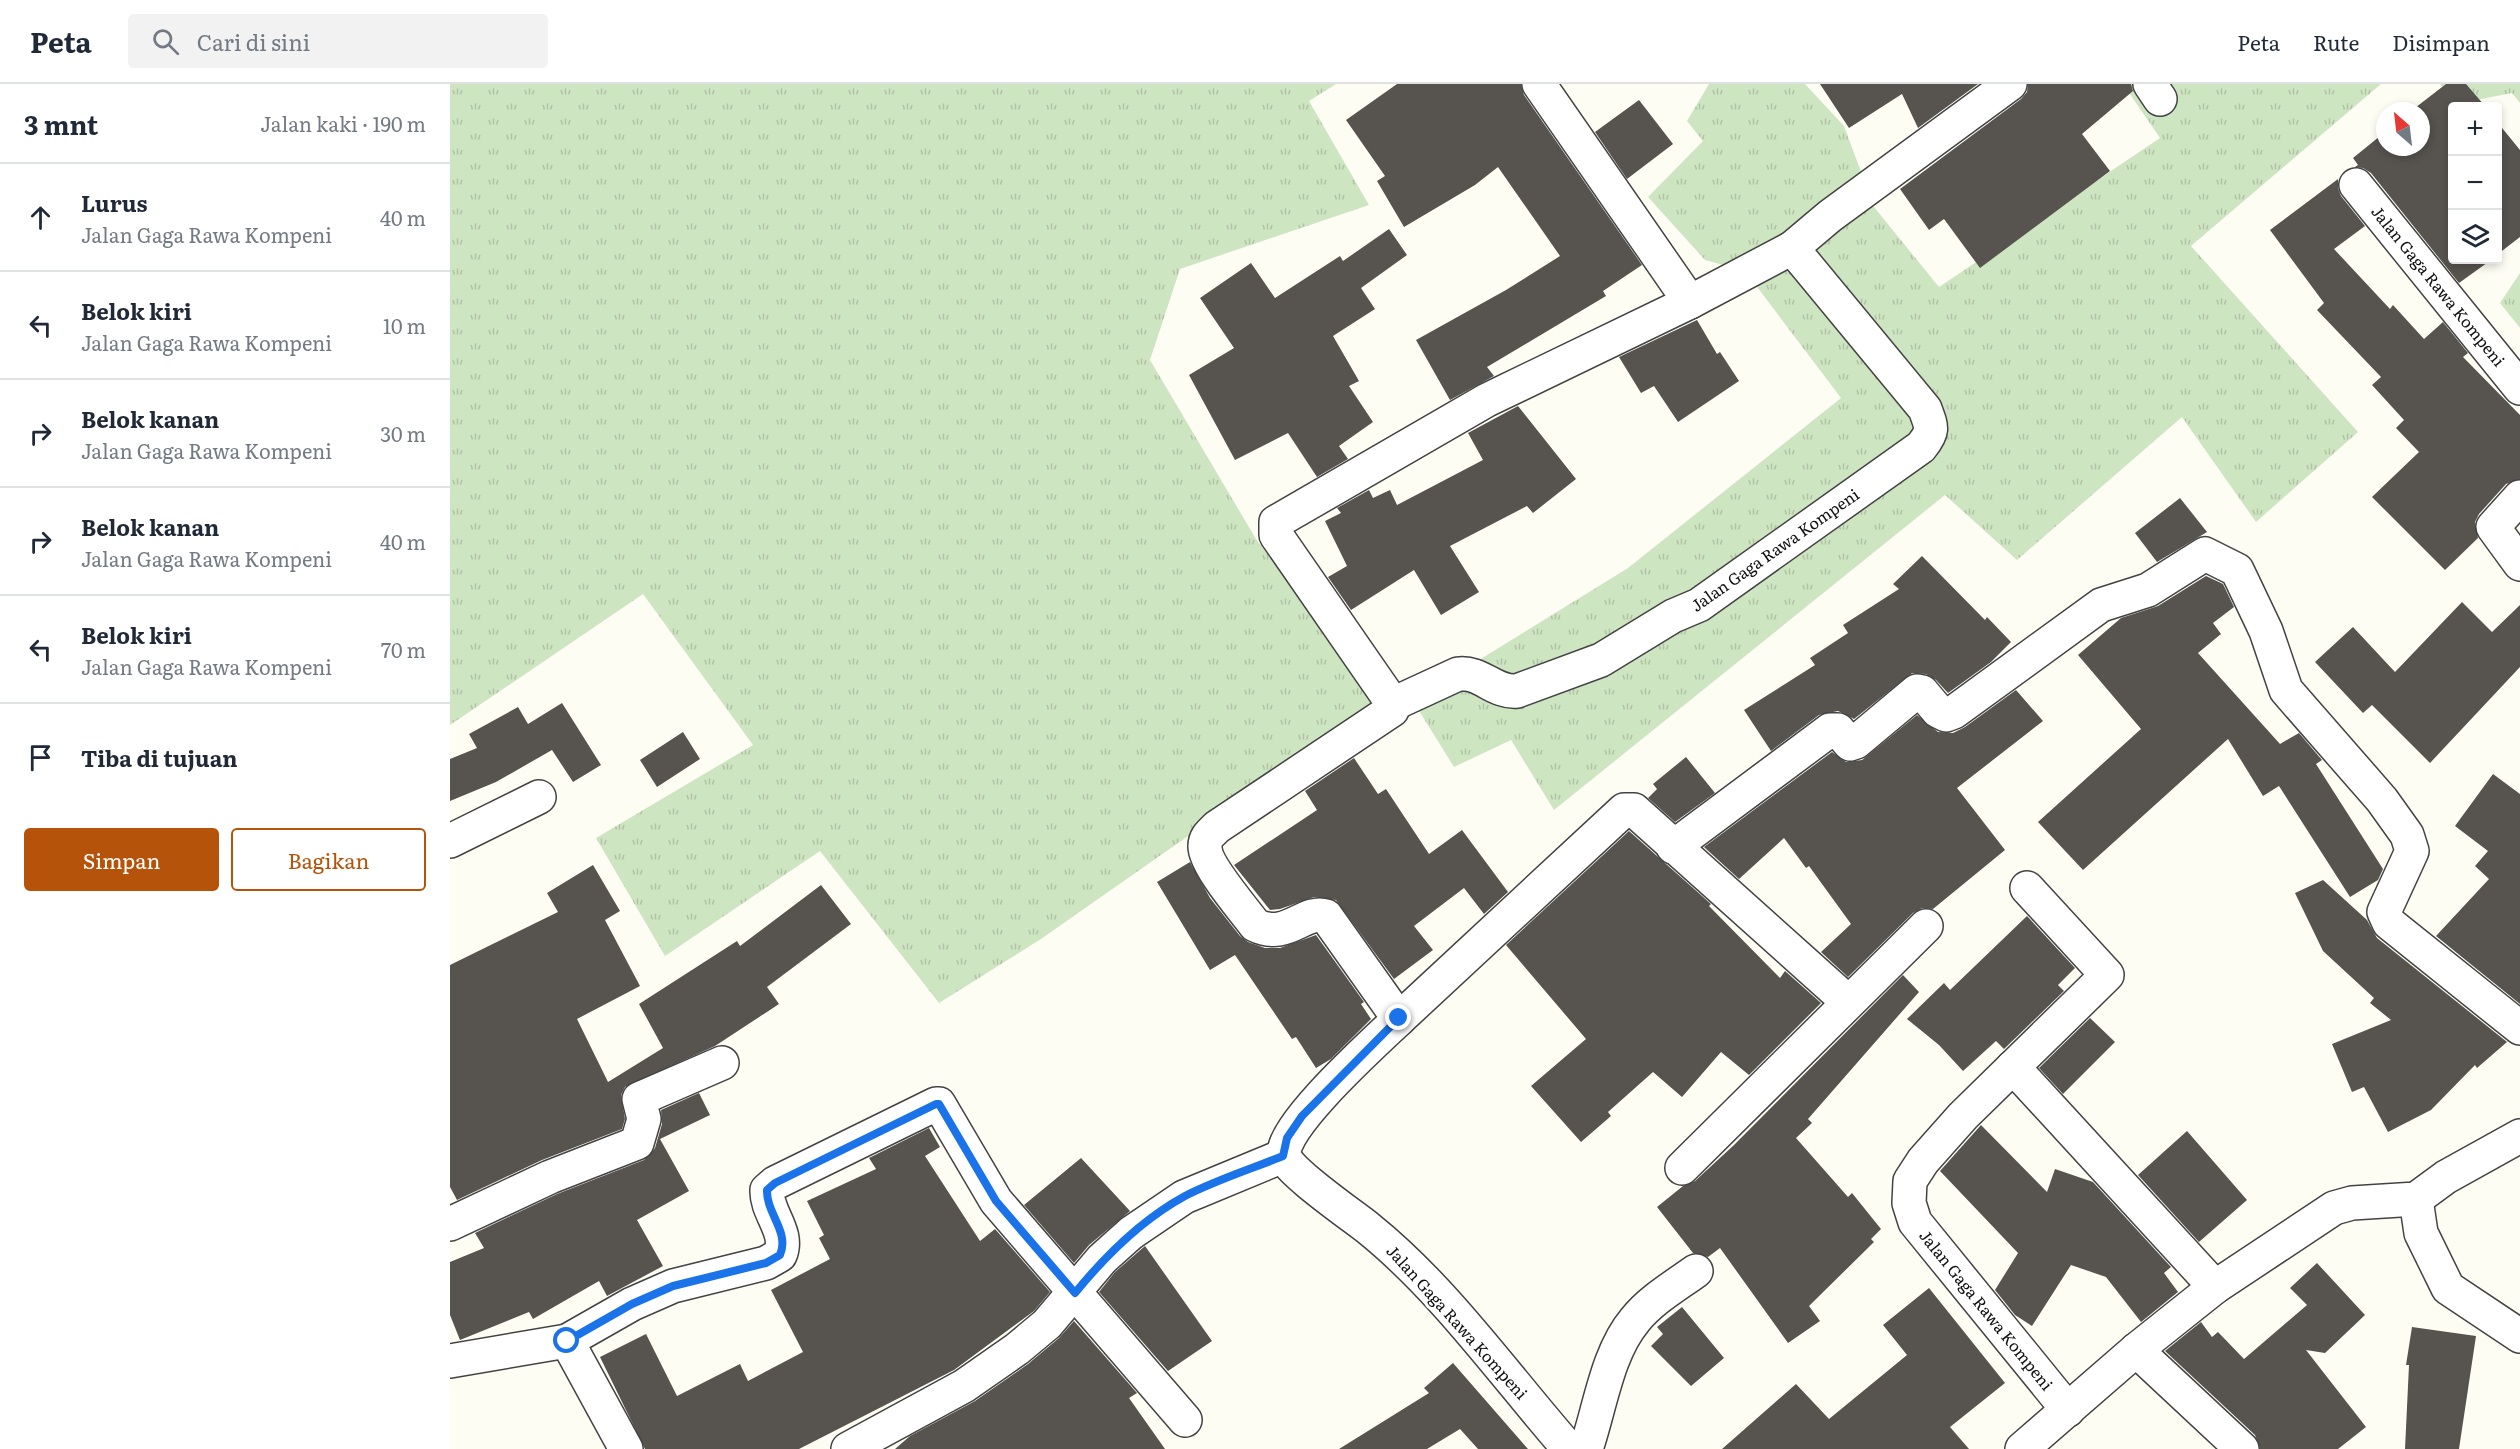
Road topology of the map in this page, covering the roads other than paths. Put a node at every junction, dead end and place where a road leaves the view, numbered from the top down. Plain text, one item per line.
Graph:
1 (2010, 84) edge
2 (1548, 87) edge
3 (2356, 185) dead end
4 (1792, 248) junction
5 (1690, 302) junction
6 (2520, 388) edge
7 (2520, 498) edge
8 (2520, 564) edge
9 (1393, 704) junction
10 (539, 797) dead end
11 (450, 841) edge
12 (1673, 847) junction
13 (2027, 888) dead end
14 (1926, 926) dead end
15 (1847, 1001) junction
16 (1399, 1018) junction
17 (2520, 1028) edge
18 (722, 1063) dead end
19 (2013, 1067) junction
20 (2520, 1136) edge
21 (1283, 1156) junction
22 (1682, 1168) dead end
23 (2416, 1199) junction
24 (451, 1222) edge
25 (1696, 1271) dead end
26 (2215, 1287) junction
27 (1075, 1293) junction
28 (2520, 1336) edge
29 (567, 1341) junction
30 (2136, 1350) junction
31 (453, 1353) edge
32 (2068, 1410) junction
33 (1185, 1420) dead end
34 (857, 1446) edge
35 (626, 1449) edge
36 (1569, 1449) edge
37 (1586, 1449) edge
38 (2022, 1449) edge
39 (2242, 1449) edge

1 - 4 street
2 - 5 street
3 - 6 street, Jalan Gaga Rawa Kompeni
4 - 5 street
4 - 9 street, Jalan Gaga Rawa Kompeni
5 - 9 street
7 - 8 street
9 - 16 street, Jalan Gaga Rawa Kompeni
10 - 11 street
12 - 15 street
12 - 16 street
12 - 17 street
13 - 19 street, Jalan Gaga Rawa Kompeni
14 - 15 street
15 - 22 street
16 - 21 street
18 - 24 street
19 - 26 street
19 - 32 street, Jalan Gaga Rawa Kompeni
20 - 23 street
21 - 27 street
21 - 36 street, Jalan Gaga Rawa Kompeni
23 - 26 street
23 - 28 street
25 - 37 street
26 - 30 street
27 - 29 street
27 - 33 street
27 - 34 street
29 - 31 street
29 - 35 street
30 - 32 street
30 - 39 street
32 - 38 street

